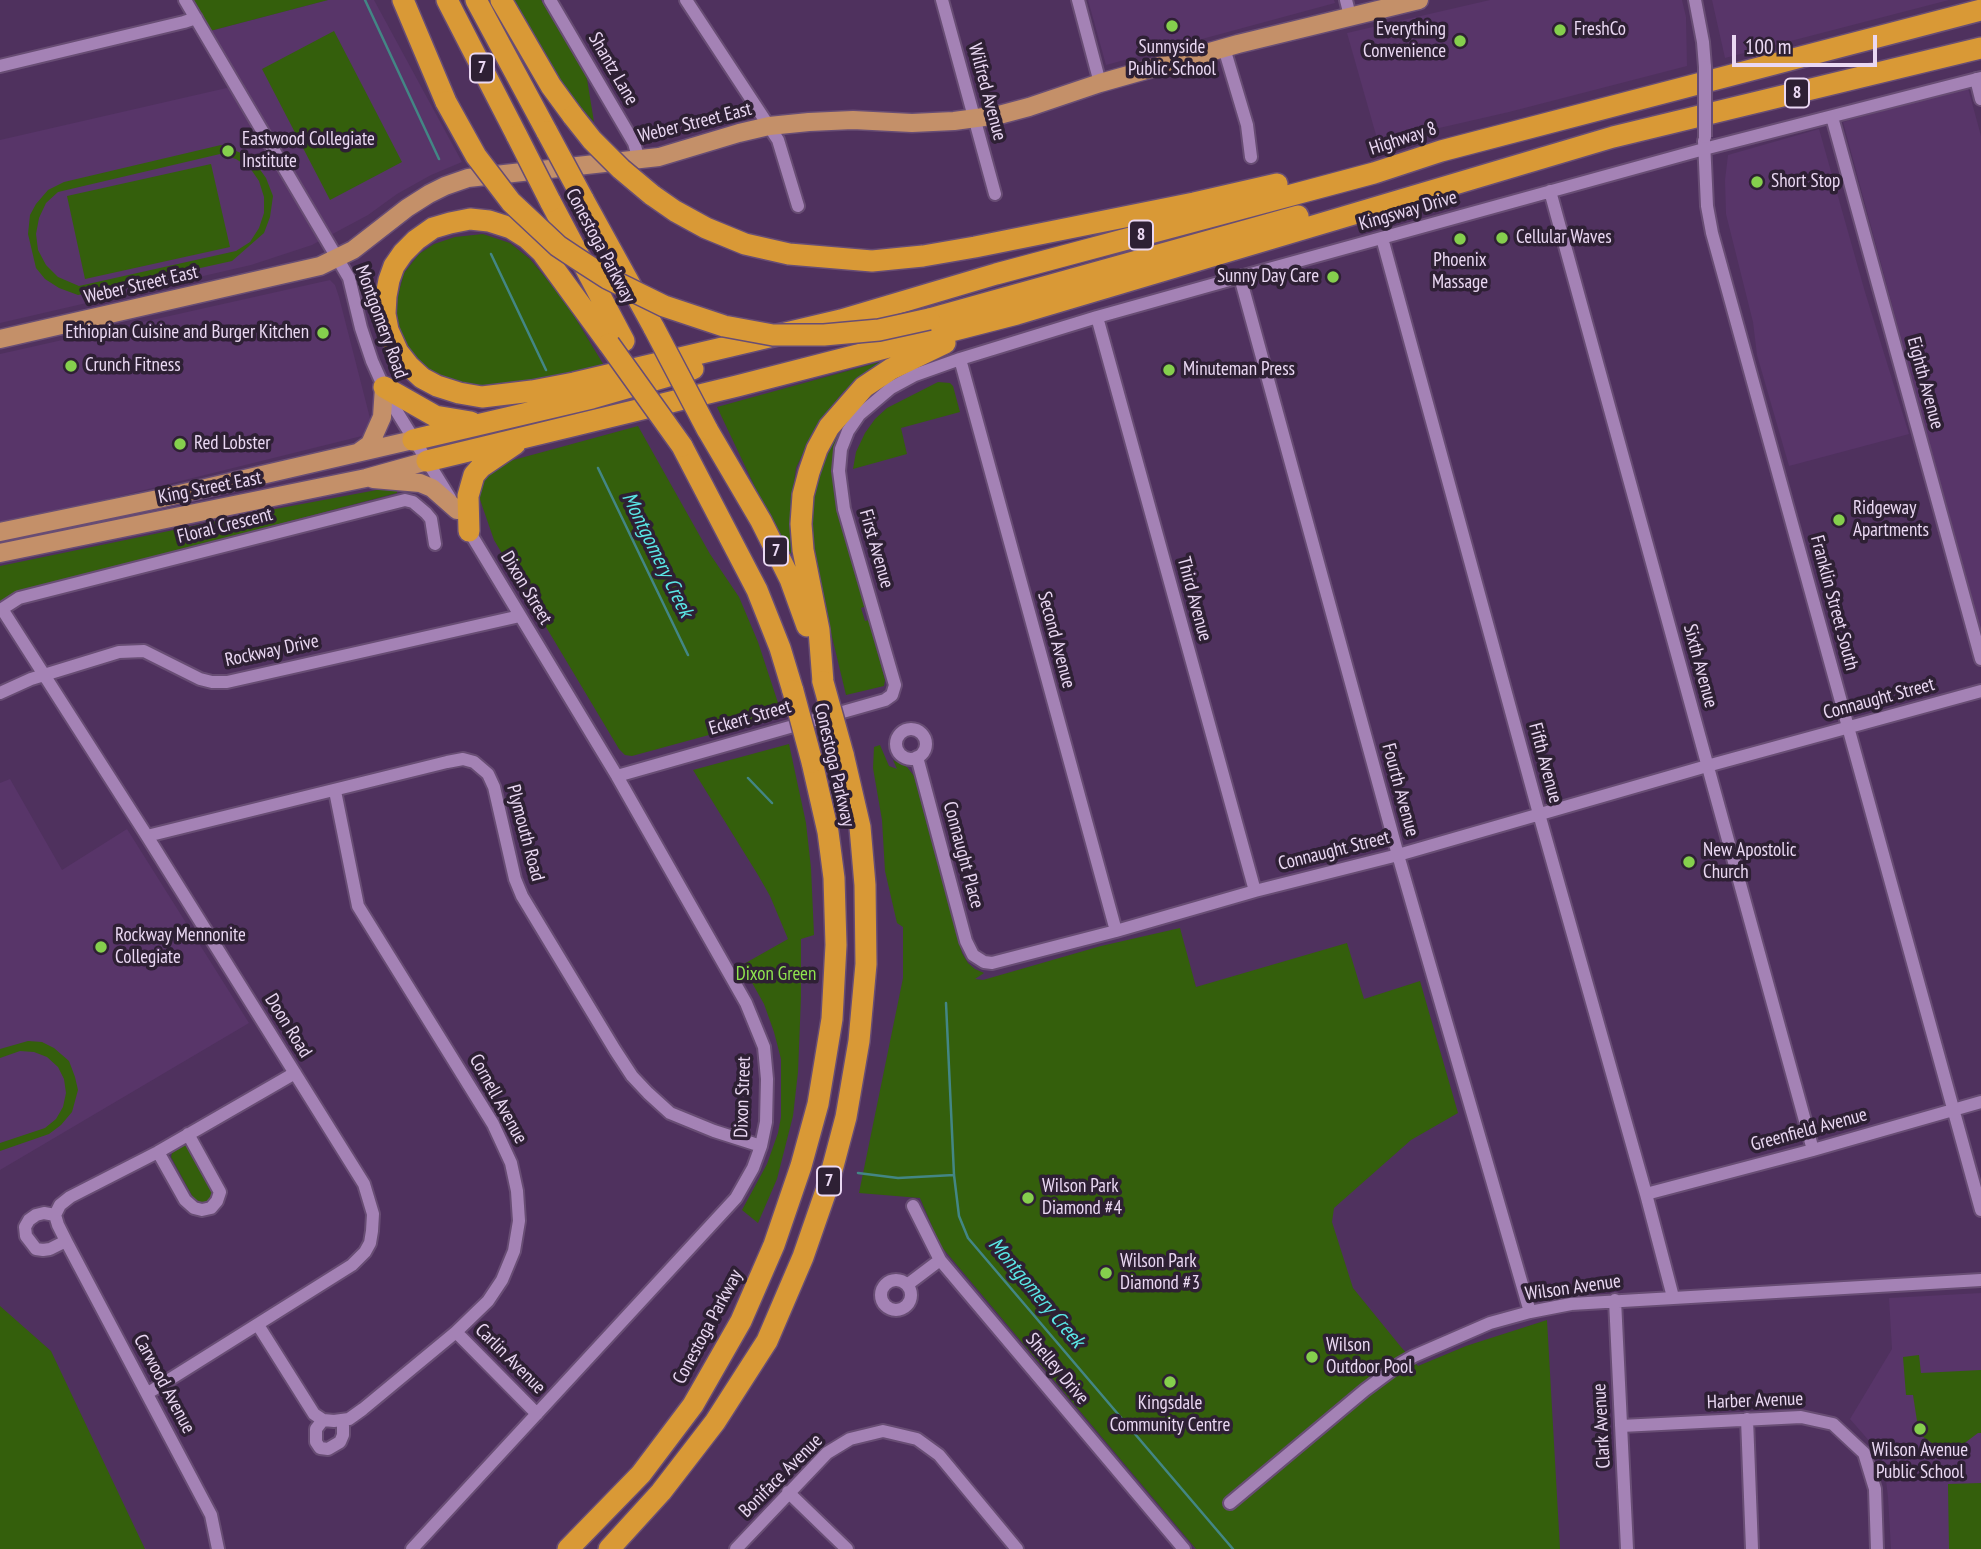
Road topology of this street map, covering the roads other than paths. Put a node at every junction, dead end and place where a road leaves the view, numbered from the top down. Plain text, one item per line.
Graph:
1 (185, 0) edge
2 (403, 0) edge
3 (447, 0) edge
4 (476, 0) edge
5 (501, 0) edge
6 (550, 0) edge
7 (686, 0) edge
8 (942, 0) edge
9 (1078, 0) edge
10 (1419, 0) edge
11 (1695, 0) edge
12 (1348, 8) edge
13 (1981, 10) edge
14 (196, 18) junction
15 (1224, 48) junction
16 (1981, 48) edge
17 (0, 65) edge
18 (1978, 79) edge
19 (1100, 83) junction
20 (1981, 100) edge
21 (1832, 117) junction
22 (974, 118) junction
23 (769, 127) junction
24 (1613, 137) junction
25 (1704, 143) junction
26 (1441, 151) junction
27 (1251, 157) dead end
28 (639, 160) junction
29 (1550, 191) junction
30 (995, 194) dead end
31 (798, 206) dead end
32 (1382, 238) junction
33 (336, 258) junction
34 (1240, 276) junction
35 (1017, 314) junction
36 (1097, 317) junction
37 (841, 320) junction
38 (0, 339) edge
39 (617, 342) junction
40 (960, 359) junction
41 (384, 387) junction
42 (859, 415) joint
43 (484, 424) junction
44 (529, 435) junction
45 (414, 440) junction
46 (356, 454) junction
47 (427, 461) junction
48 (366, 478) junction
49 (457, 510) junction
50 (469, 531) junction
51 (0, 532) edge
52 (435, 544) dead end
53 (0, 553) edge
54 (1, 609) edge
55 (520, 616) junction
56 (1981, 659) edge
57 (43, 675) junction
58 (823, 682) junction
59 (1981, 691) edge
60 (0, 693) edge
61 (892, 695) joint
62 (1848, 728) junction
63 (917, 757) dead end
64 (1707, 766) junction
65 (617, 776) junction
66 (335, 791) junction
67 (1539, 814) junction
68 (147, 836) junction
69 (1398, 855) junction
70 (1255, 891) junction
71 (1116, 930) junction
72 (979, 959) joint
73 (295, 1073) junction
74 (1981, 1102) edge
75 (1954, 1110) junction
76 (188, 1134) junction
77 (761, 1146) junction
78 (1813, 1150) junction
79 (158, 1152) junction
80 (1646, 1194) junction
81 (912, 1206) dead end
82 (1981, 1210) edge
83 (55, 1215) junction
84 (66, 1241) junction
85 (940, 1260) junction
86 (1981, 1280) edge
87 (907, 1285) dead end
88 (1673, 1297) junction
89 (1615, 1300) junction
90 (1530, 1312) junction
91 (258, 1325) junction
92 (456, 1332) junction
93 (148, 1393) junction
94 (537, 1414) junction
95 (1747, 1419) junction
96 (323, 1420) junction
97 (343, 1420) junction
98 (1621, 1426) junction
99 (789, 1492) junction
100 (1230, 1503) dead end
101 (218, 1549) edge
102 (412, 1549) edge
103 (568, 1549) edge
104 (610, 1549) edge
105 (736, 1549) edge
106 (847, 1549) edge
107 (1017, 1549) edge
108 (1184, 1549) edge
109 (1627, 1549) edge
110 (1752, 1549) edge
111 (1877, 1549) edge

1 - 14 street, Montgomery Road
2 - 24 highway, bridge
3 - 39 highway, Conestoga Parkway / 7, bridge
4 - 58 highway, Conestoga Parkway / 7, bridge
5 - 26 highway, bridge
6 - 28 street, Shantz Lane
7 - 23 street
8 - 22 street, Wilfred Avenue
9 - 19 street
10 - 12 main road, Weber Street East
11 - 25 street, Franklin Street South, bridge
12 - 15 main road, Weber Street East
13 - 26 highway, Highway 8 / 8
14 - 17 street
14 - 33 street, Montgomery Road
15 - 19 main road, Weber Street East
15 - 27 street
16 - 24 highway, 8
18 - 20 street
18 - 21 street, Kingsway Drive
19 - 22 main road, Weber Street East
21 - 25 street, Kingsway Drive
21 - 56 street, Eighth Avenue
22 - 23 main road, Weber Street East
22 - 30 street, Wilfred Avenue
23 - 28 main road, Weber Street East
23 - 31 street
24 - 35 highway, 8
25 - 29 street, Kingsway Drive
25 - 62 street, Franklin Street South
26 - 37 highway, Highway 8 / 8
28 - 33 main road, Weber Street East
29 - 32 street, Kingsway Drive
29 - 64 street, Sixth Avenue
32 - 34 street, Kingsway Drive
32 - 67 street, Fifth Avenue
33 - 38 main road, Weber Street East
33 - 41 street, Montgomery Road
34 - 36 street, Kingsway Drive
34 - 69 street, Fourth Avenue
35 - 44 highway
35 - 58 highway
36 - 40 street, Kingsway Drive
36 - 70 street, Third Avenue
37 - 39 highway
37 - 43 highway
39 - 103 highway, Conestoga Parkway / 7, bridge
40 - 42 street, Kingsway Drive
40 - 71 street, Second Avenue
41 - 43 highway
41 - 45 street, Montgomery Road
41 - 46 main road
42 - 61 street, First Avenue
43 - 45 highway
44 - 47 highway
44 - 50 highway
45 - 46 main road, King Street East
45 - 47 street, Dixon Street
46 - 51 main road, King Street East
47 - 48 main road, King Street East
47 - 49 street, Dixon Street
48 - 49 main road
48 - 53 main road, King Street East
49 - 50 street, Dixon Street
50 - 55 street, Dixon Street
52 - 54 street, Floral Crescent
54 - 57 street, Doon Road
55 - 57 street, Rockway Drive
55 - 65 street, Dixon Street
57 - 60 street, Rockway Drive
57 - 68 street, Doon Road
58 - 104 highway, Conestoga Parkway / 7, bridge
59 - 62 street, Connaught Street
61 - 65 street, Eckert Street
62 - 64 street, Connaught Street
62 - 75 street, Franklin Street South
63 - 72 street, Connaught Place
64 - 67 street, Connaught Street
64 - 78 street, Sixth Avenue
65 - 77 street, Dixon Street
66 - 68 street, Plymouth Road
66 - 77 street, Plymouth Road
66 - 92 street, Cornell Avenue
67 - 69 street, Connaught Street
67 - 80 street, Fifth Avenue
68 - 73 street, Doon Road
69 - 70 street, Connaught Street
69 - 90 street, Fourth Avenue
70 - 71 street, Connaught Street
71 - 72 street, Connaught Street
73 - 76 street
73 - 91 street, Doon Road
74 - 75 street, Greenfield Avenue
75 - 78 street, Greenfield Avenue
75 - 82 street, Franklin Street South
76 - 79 street
76 - 79 street
77 - 94 street, Dixon Street
78 - 80 street, Greenfield Avenue
79 - 83 street
80 - 88 street, Fifth Avenue
81 - 85 street, Shelley Drive
83 - 84 street, Carwood Avenue
83 - 84 street
84 - 93 street, Carwood Avenue
85 - 87 street
85 - 108 street, Shelley Drive
86 - 88 street, Wilson Avenue
88 - 89 street, Wilson Avenue
89 - 90 street, Wilson Avenue
89 - 98 street, Clark Avenue
90 - 100 street, Wilson Avenue
91 - 93 street, Doon Road
91 - 96 street
92 - 94 street, Carlin Avenue
92 - 97 street, Cornell Avenue
93 - 101 street, Carwood Avenue
94 - 102 street, Dixon Street
95 - 98 street, Harber Avenue
95 - 110 street
95 - 111 street, Harber Avenue
96 - 97 street
96 - 97 street
98 - 109 street, Clark Avenue
99 - 105 street, Boniface Avenue
99 - 106 street
99 - 107 street, Boniface Avenue

